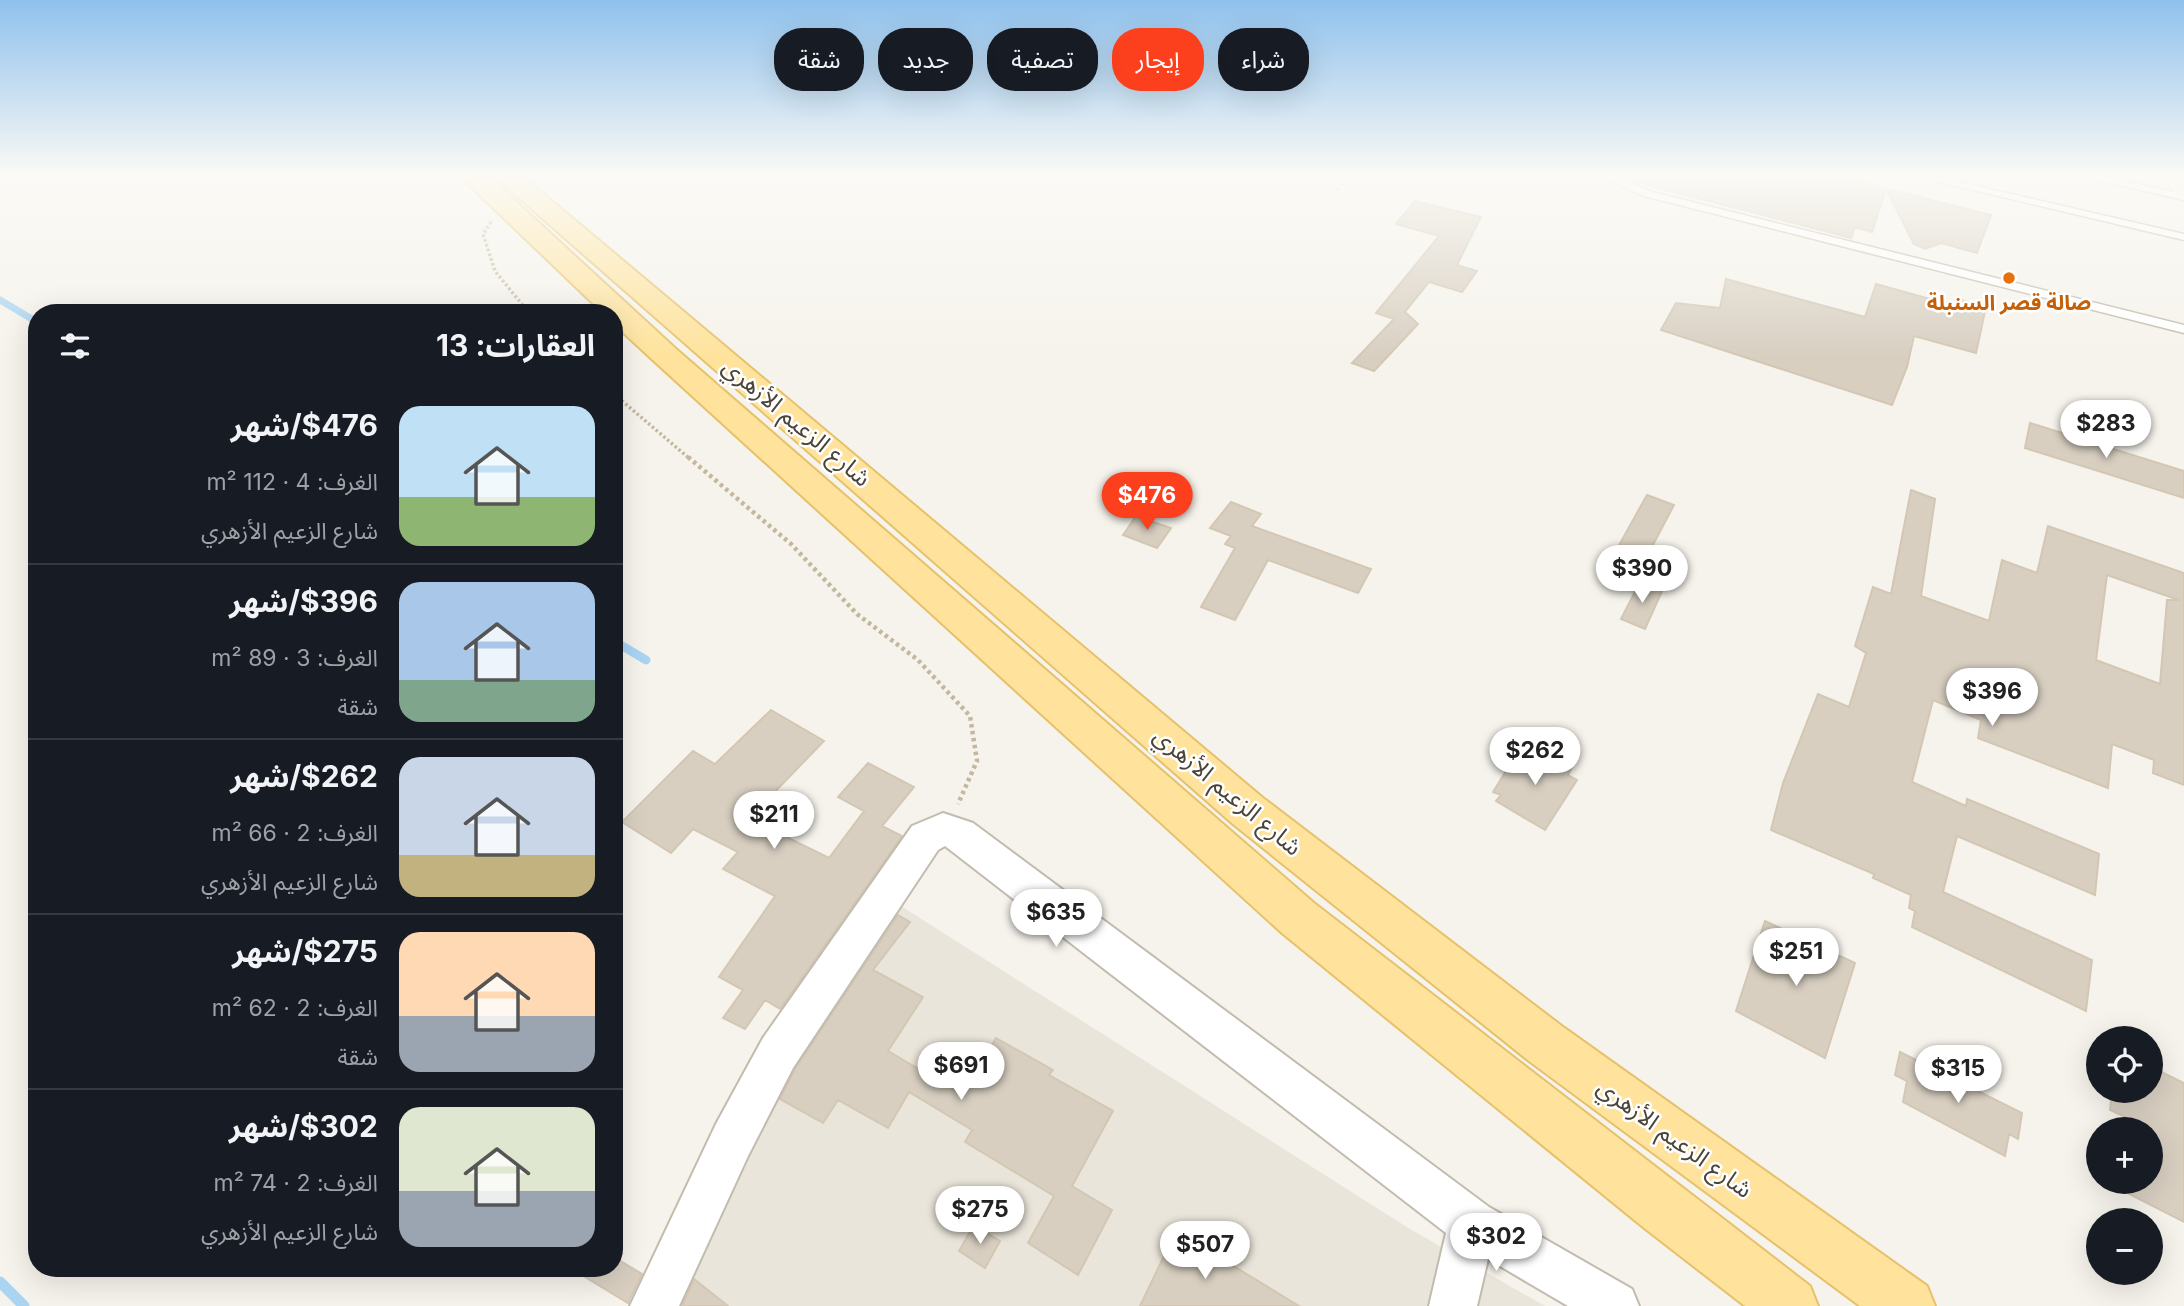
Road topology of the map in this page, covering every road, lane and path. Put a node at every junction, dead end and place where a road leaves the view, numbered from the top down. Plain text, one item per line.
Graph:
1 (483, 236) edge
2 (553, 236) edge
3 (558, 236) edge
4 (1815, 236) edge
5 (564, 243) junction
6 (522, 304) edge
7 (2184, 329) edge
8 (623, 402) edge
9 (943, 829) junction
10 (1472, 1224) junction
11 (654, 1306) edge
12 (1453, 1306) edge
13 (1615, 1306) edge
14 (1790, 1306) edge
15 (1907, 1306) edge

1 - 6 path
2 - 5 main road
3 - 5 main road
4 - 7 lane
5 - 14 main road, شارع الزعيم الأزهري
5 - 15 main road, شارع الزعيم الأزهري
8 - 9 path
9 - 10 street
9 - 11 street
10 - 12 street
10 - 13 street

